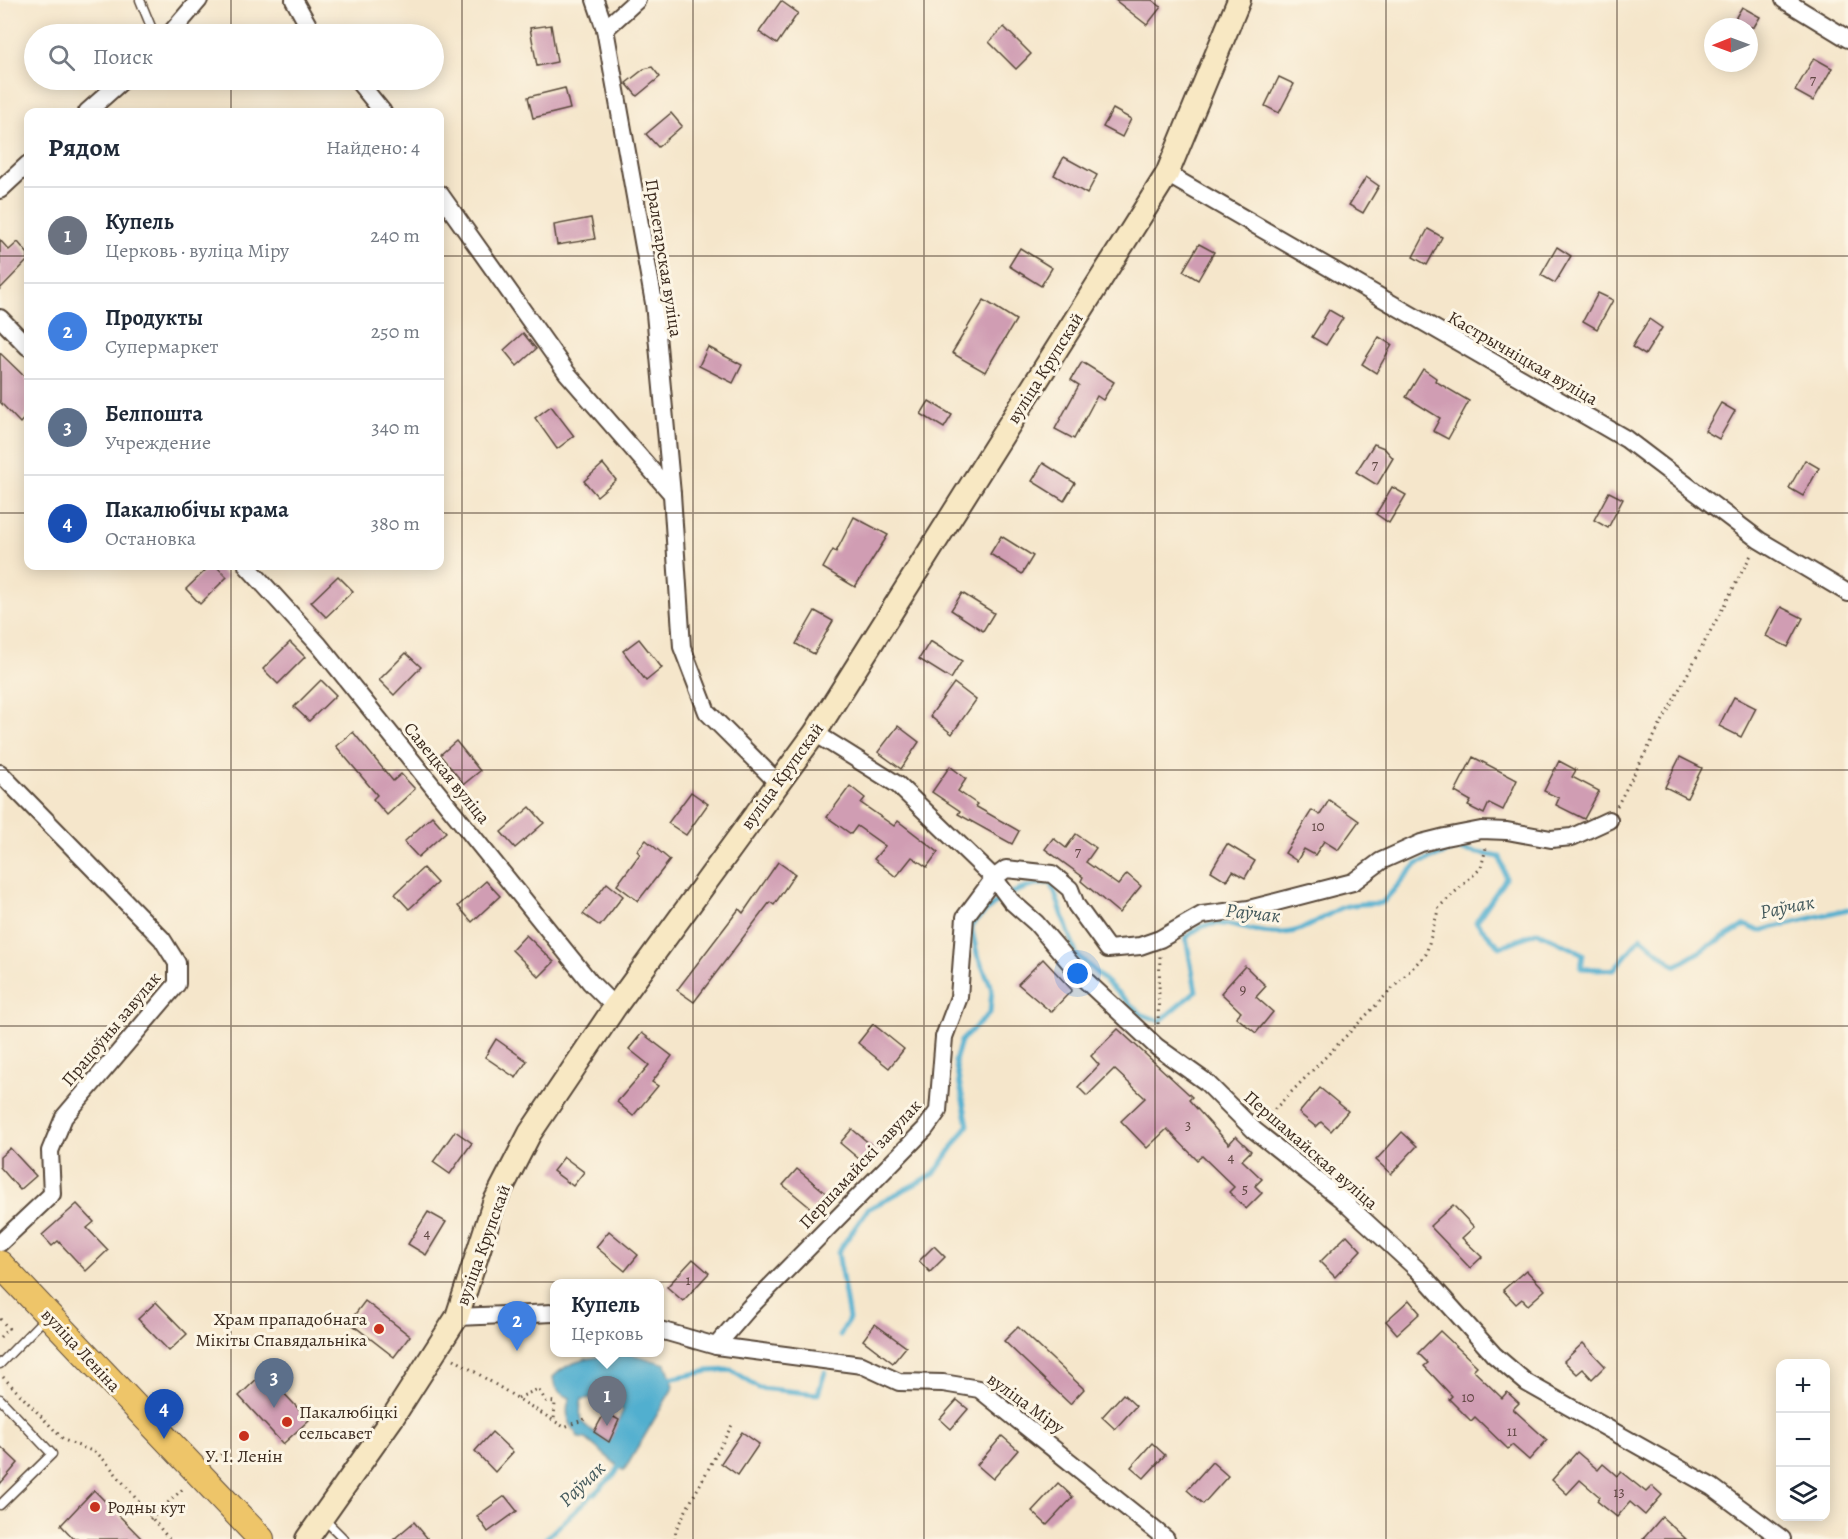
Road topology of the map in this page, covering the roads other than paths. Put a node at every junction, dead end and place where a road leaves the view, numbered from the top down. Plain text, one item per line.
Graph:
1 (140, 0) edge
2 (199, 0) edge
3 (294, 0) edge
4 (596, 0) edge
5 (638, 0) edge
6 (1784, 0) edge
7 (1235, 2) edge
8 (150, 24) edge
9 (179, 24) edge
10 (307, 24) edge
11 (605, 29) junction
12 (1848, 39) edge
13 (112, 90) edge
14 (365, 90) edge
15 (92, 108) edge
16 (380, 108) edge
17 (24, 168) edge
18 (1167, 174) junction
19 (0, 190) edge
20 (444, 200) edge
21 (0, 318) edge
22 (24, 343) edge
23 (672, 494) junction
24 (251, 570) edge
25 (1848, 593) edge
26 (815, 733) junction
27 (0, 772) edge
28 (777, 782) junction
29 (1609, 820) road end
30 (997, 883) junction
31 (615, 1007) junction
32 (0, 1243) edge
33 (0, 1264) edge
34 (550, 1313) edge
35 (48, 1315) junction
36 (457, 1317) junction
37 (664, 1331) edge
38 (716, 1346) junction
39 (0, 1364) edge
40 (0, 1399) edge
41 (0, 1505) edge
42 (322, 1517) junction
43 (251, 1533) edge
44 (307, 1539) edge
45 (344, 1539) edge
46 (1166, 1539) edge
47 (1782, 1539) edge

1 - 8 lane
2 - 9 street
3 - 10 street
4 - 11 street, Пралетарская вуліца
5 - 11 street
6 - 12 street
7 - 18 street, вуліца Крупскай
11 - 23 street, Пралетарская вуліца
13 - 15 street
14 - 16 street
17 - 19 street
18 - 25 street, Кастрычніцкая вуліца
18 - 26 street, вуліца Крупскай
20 - 23 street
21 - 22 street
23 - 28 street, Пралетарская вуліца
24 - 31 street, Савецкая вуліца
26 - 28 street, вуліца Крупскай
26 - 30 street, Першамайская вуліца
27 - 32 street, Працоўны завулак
28 - 31 street, вуліца Крупскай
29 - 30 street
30 - 38 street, Першамайскі завулак
30 - 47 street, Першамайская вуліца
31 - 36 street, вуліца Крупскай
33 - 35 main road, вуліца Леніна
34 - 36 street
35 - 39 lane
35 - 43 main road, вуліца Леніна
36 - 42 street, вуліца Крупскай
37 - 38 street, вуліца Міру
38 - 46 street, вуліца Міру
40 - 41 lane
42 - 44 street, вуліца Крупскай
42 - 45 lane

